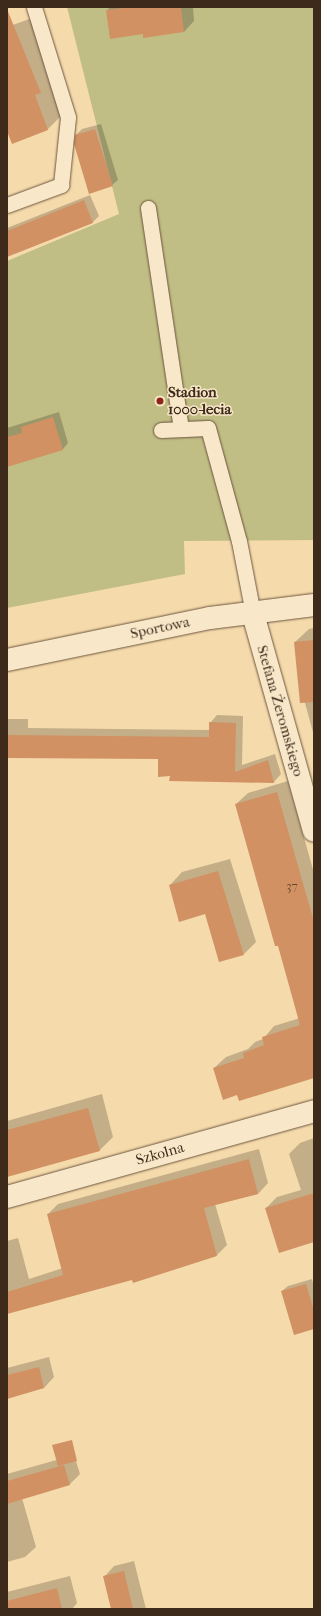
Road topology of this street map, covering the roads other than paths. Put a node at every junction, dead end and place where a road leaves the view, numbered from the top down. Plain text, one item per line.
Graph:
1 (34, 7) edge
2 (7, 205) edge
3 (148, 208) dead end
4 (181, 429) junction
5 (161, 430) dead end
6 (314, 605) edge
7 (254, 614) junction
8 (7, 660) edge
9 (314, 830) edge
10 (314, 1111) edge
11 (7, 1197) edge

1 - 2 lane
3 - 4 lane
4 - 5 lane
4 - 7 lane
6 - 7 street, Sportowa
7 - 8 street, Sportowa
7 - 9 street, Stefana Żeromskiego
10 - 11 street, Szkolna

